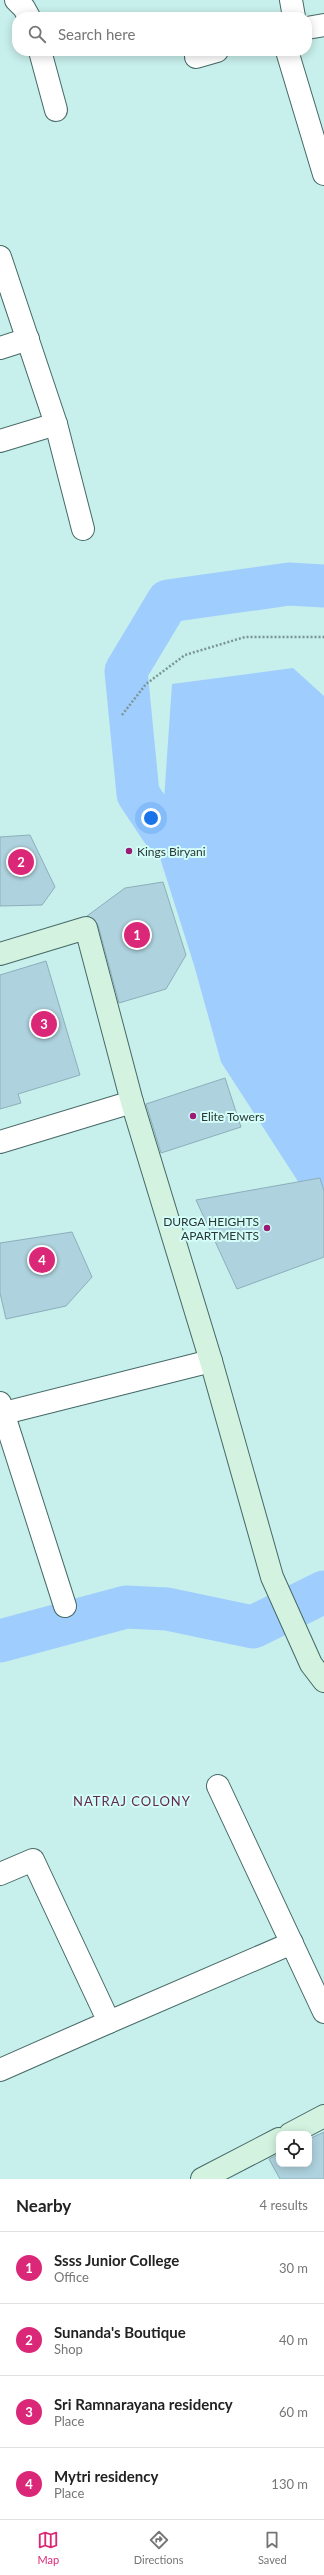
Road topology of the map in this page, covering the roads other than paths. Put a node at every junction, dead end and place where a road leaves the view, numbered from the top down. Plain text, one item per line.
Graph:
1 (16, 0) edge
2 (291, 0) edge
3 (26, 12) edge
4 (293, 12) edge
5 (324, 24) edge
6 (312, 27) edge
7 (41, 56) edge
8 (200, 56) edge
9 (289, 56) edge
10 (196, 57) dead end
11 (56, 110) dead end
12 (324, 174) edge
13 (0, 257) edge
14 (28, 339) junction
15 (0, 348) edge
16 (56, 424) junction
17 (0, 441) edge
18 (83, 529) dead end
19 (0, 954) edge
20 (132, 1102) junction
21 (0, 1142) edge
22 (212, 1361) junction
23 (1, 1410) edge
24 (65, 1606) dead end
25 (324, 1681) edge
26 (218, 1786) dead end
27 (0, 1874) edge
28 (292, 1943) junction
29 (324, 2012) edge
30 (110, 2022) junction
31 (0, 2070) edge
32 (324, 2116) edge
33 (296, 2131) edge
34 (276, 2141) edge
35 (202, 2179) edge

1 - 3 street
2 - 4 street
5 - 6 street
7 - 11 street
8 - 10 street
9 - 12 street
13 - 14 street
14 - 15 street
14 - 16 street
16 - 17 street
16 - 18 street
19 - 20 street
20 - 21 street
20 - 22 street
22 - 23 street
22 - 25 street
23 - 24 street
26 - 28 street
27 - 30 street
28 - 29 street
28 - 30 street
30 - 31 street
32 - 33 street
34 - 35 street

